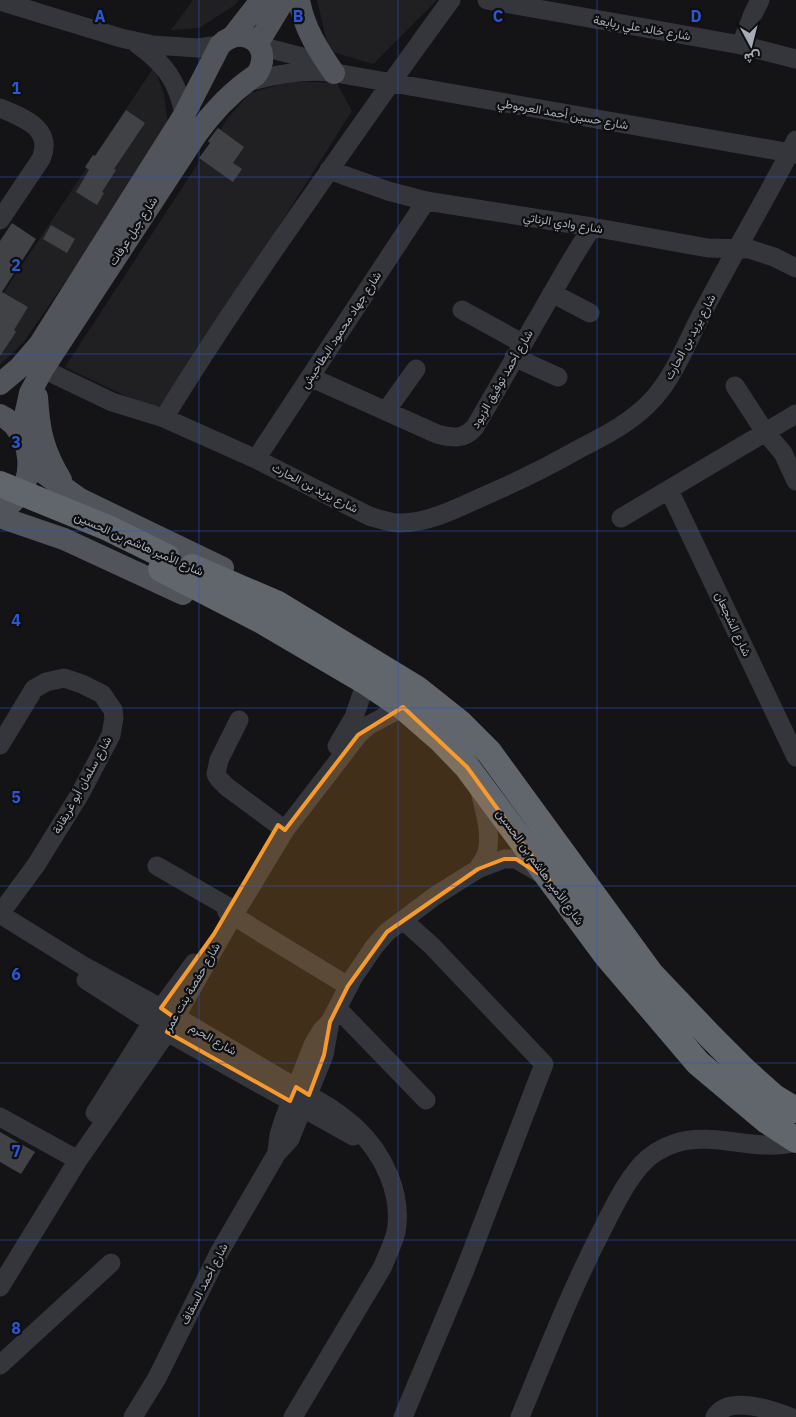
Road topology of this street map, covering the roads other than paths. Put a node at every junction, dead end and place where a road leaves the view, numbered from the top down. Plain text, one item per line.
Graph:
1 (261, 0) edge
2 (284, 0) edge
3 (299, 0) edge
4 (451, 0) edge
5 (487, 0) edge
6 (760, 0) edge
7 (0, 1) edge
8 (566, 7) edge
9 (227, 40) junction
10 (132, 41) junction
11 (259, 45) junction
12 (741, 45) junction
13 (796, 59) edge
14 (332, 72) junction
15 (244, 83) junction
16 (389, 84) junction
17 (0, 108) edge
18 (184, 115) junction
19 (794, 149) edge
20 (330, 170) junction
21 (426, 201) junction
22 (0, 220) edge
23 (592, 227) junction
24 (738, 250) junction
25 (796, 268) edge
26 (552, 293) junction
27 (462, 310) dead end
28 (590, 313) dead end
29 (518, 350) junction
30 (416, 369) dead end
31 (310, 377) junction
32 (558, 377) dead end
33 (3, 382) edge
34 (36, 382) junction
35 (735, 386) dead end
36 (386, 411) junction
37 (796, 414) edge
38 (0, 415) edge
39 (164, 418) junction
40 (765, 432) junction
41 (21, 434) junction
42 (29, 456) junction
43 (256, 459) junction
44 (796, 481) edge
45 (0, 484) edge
46 (669, 490) junction
47 (73, 494) junction
48 (0, 498) edge
49 (0, 512) edge
50 (0, 517) edge
51 (621, 518) dead end
52 (64, 539) junction
53 (164, 563) junction
54 (270, 613) junction
55 (366, 682) junction
56 (403, 707) junction
57 (239, 720) dead end
58 (0, 746) edge
59 (796, 757) edge
60 (477, 781) junction
61 (282, 827) junction
62 (157, 866) dead end
63 (478, 869) junction
64 (549, 880) junction
65 (230, 912) junction
66 (0, 914) edge
67 (403, 920) junction
68 (0, 928) edge
69 (80, 970) junction
70 (348, 986) junction
71 (334, 1015) junction
72 (164, 1020) junction
73 (300, 1098) junction
74 (426, 1100) dead end
75 (796, 1110) edge
76 (0, 1117) edge
77 (796, 1141) edge
78 (73, 1157) junction
79 (111, 1263) dead end
80 (0, 1265) edge
81 (0, 1287) edge
82 (0, 1365) edge
83 (133, 1417) edge
84 (294, 1417) edge
85 (403, 1417) edge
86 (520, 1417) edge
87 (715, 1417) edge
88 (790, 1417) edge

1 - 9 main road, شارع جبل عرفات
2 - 11 main road, شارع جبل عرفات
3 - 14 main road
4 - 16 street
5 - 8 street, شارع خالد علي ربابعة
6 - 12 street
7 - 10 street
8 - 12 street, شارع خالد علي ربابعة
9 - 10 street
9 - 11 main road
9 - 18 main road, شارع جبل عرفات
10 - 18 street
11 - 14 street, شارع حسين أحمد العرموطي
11 - 15 main road, شارع جبل عرفات
12 - 13 street, شارع خالد علي ربابعة
14 - 15 street, شارع حسين أحمد العرموطي
14 - 16 street, شارع حسين أحمد العرموطي
15 - 34 main road, شارع جبل عرفات
16 - 19 street, شارع حسين أحمد العرموطي
16 - 20 street
17 - 22 street
18 - 33 main road, شارع جبل عرفات
19 - 24 street, شارع يزيد بن الحارث
20 - 21 street, شارع وادي الزناتي
20 - 39 street
21 - 23 street, شارع وادي الزناتي
21 - 31 street, شارع جهاد محمود البطاحيش
23 - 24 street, شارع وادي الزناتي
23 - 26 street, شارع أحمد توفيق الزيود
24 - 25 street, شارع وادي الزناتي
24 - 43 street, شارع يزيد بن الحارث
26 - 28 street
26 - 29 street, شارع أحمد توفيق الزيود
27 - 29 street
29 - 32 street
29 - 36 street, شارع أحمد توفيق الزيود
30 - 36 street
31 - 36 street, شارع أحمد توفيق الزيود
31 - 43 street, شارع جهاد محمود البطاحيش
33 - 34 main road
34 - 39 street, شارع يزيد بن الحارث
34 - 41 main road, شارع جبل عرفات
34 - 47 main road
35 - 40 street
37 - 40 street
38 - 41 main road
39 - 43 street, شارع يزيد بن الحارث
40 - 44 street
40 - 46 street
41 - 42 main road
42 - 47 main road, شارع الأمير هاشم بن الحسين
42 - 49 main road
45 - 53 highway, شارع الأمير هاشم بن الحسين, bridge
46 - 51 street
46 - 59 street, شارع الشجعان
47 - 52 main road
47 - 54 main road, شارع الأمير هاشم بن الحسين
48 - 53 highway, شارع الأمير هاشم بن الحسين
50 - 52 main road, شارع الأمير هاشم بن الحسين
52 - 54 main road, شارع الأمير هاشم بن الحسين
53 - 54 highway, شارع الأمير هاشم بن الحسين
54 - 55 highway, شارع الأمير هاشم بن الحسين
54 - 75 highway, شارع الأمير هاشم بن الحسين
55 - 56 highway, شارع الأمير هاشم بن الحسين
55 - 61 street, شارع حفصة بنت عمر
56 - 60 highway, شارع الأمير هاشم بن الحسين
56 - 61 street, شارع حفصة بنت عمر
57 - 61 street
58 - 66 street, شارع سلمان أبو غريقانة
60 - 63 street
60 - 64 highway, شارع الأمير هاشم بن الحسين
61 - 65 street, شارع حفصة بنت عمر
62 - 65 street
63 - 64 street, شارع أحمد السقاف
63 - 67 street, شارع أحمد السقاف
64 - 77 highway, شارع الأمير هاشم بن الحسين
65 - 70 street
65 - 72 street, شارع حفصة بنت عمر
66 - 69 street, شارع الحرم
67 - 70 street, شارع أحمد السقاف
67 - 85 street
68 - 69 street, شارع الحرم
69 - 72 street, شارع الحرم
70 - 71 street, شارع أحمد السقاف
71 - 73 street, شارع أحمد السقاف
71 - 74 street
72 - 73 street, شارع الحرم
72 - 78 street, شارع حفصة بنت عمر
73 - 83 street, شارع أحمد السقاف
73 - 84 street, شارع الحرم
76 - 78 street
77 - 86 street
78 - 80 street, شارع حفصة بنت عمر
78 - 81 street, شارع حفصة بنت عمر
79 - 82 street
87 - 88 street

